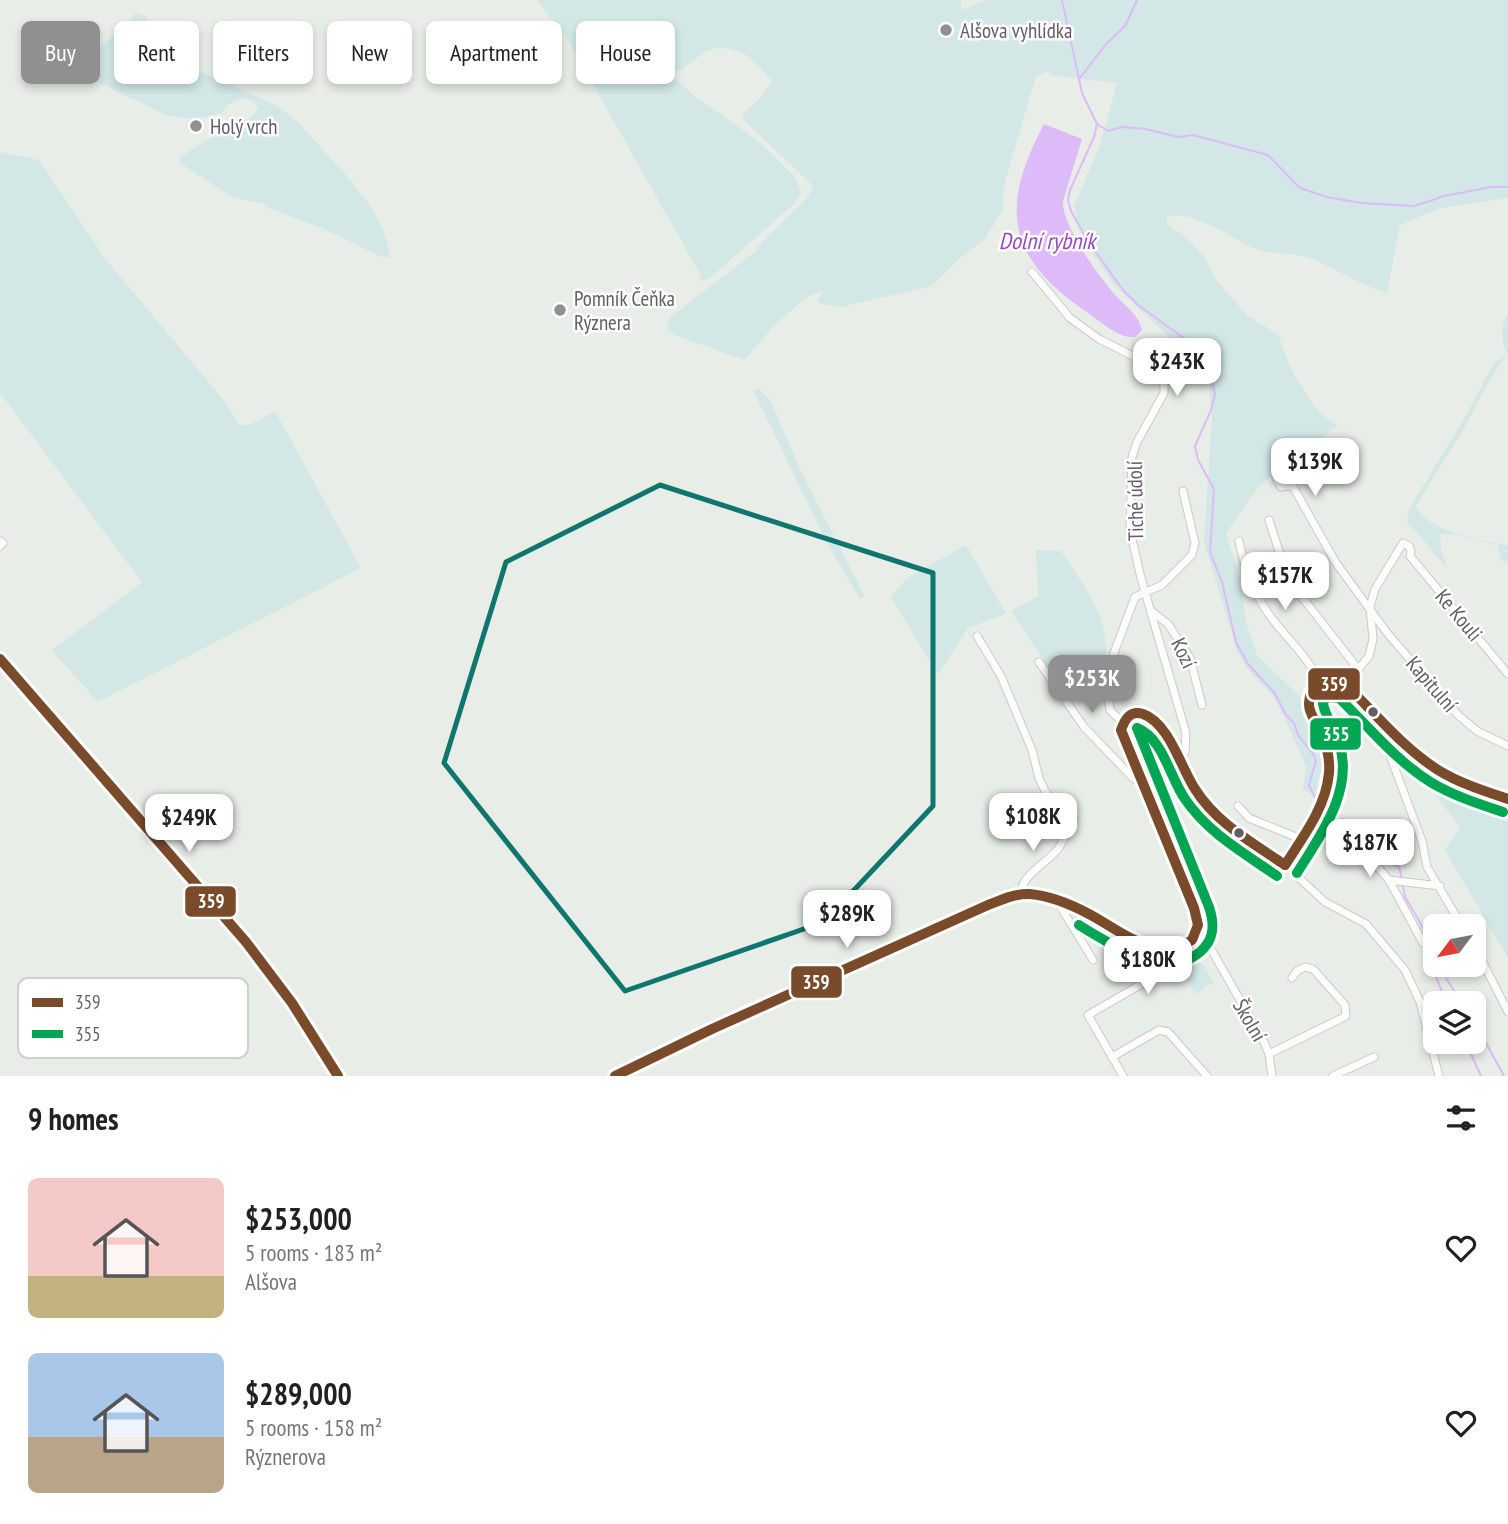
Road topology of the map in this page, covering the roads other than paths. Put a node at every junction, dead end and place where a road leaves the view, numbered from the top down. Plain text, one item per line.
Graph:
1 (1032, 272) dead end
2 (1292, 485) dead end
3 (1183, 491) dead end
4 (1269, 520) dead end
5 (1239, 541) dead end
6 (1145, 593) junction
7 (1370, 607) junction
8 (1151, 611) junction
9 (1388, 634) junction
10 (977, 636) dead end
11 (1373, 639) junction
12 (0, 659) edge
13 (1039, 662) dead end
14 (1359, 669) junction
15 (1508, 674) edge
16 (1320, 684) junction
17 (1346, 685) junction
18 (1202, 705) dead end
19 (1374, 712) junction
20 (1122, 722) junction
21 (1508, 746) edge
22 (1185, 752) dead end
23 (1143, 780) junction
24 (1508, 799) edge
25 (1238, 806) dead end
26 (1320, 812) junction
27 (1301, 839) junction
28 (1285, 864) junction
29 (1391, 880) junction
30 (1440, 886) junction
31 (1020, 895) junction
32 (1057, 901) junction
33 (1455, 914) edge
34 (1198, 933) junction
35 (1423, 943) dead end
36 (1166, 948) junction
37 (1093, 960) dead end
38 (1486, 969) edge
39 (1292, 978) dead end
40 (1508, 1012) edge
41 (1269, 1054) junction
42 (1112, 1057) junction
43 (1374, 1057) dead end
44 (338, 1076) edge
45 (615, 1076) edge
46 (1123, 1076) edge
47 (1207, 1076) edge
48 (1272, 1076) edge
49 (1333, 1076) edge
50 (1439, 1076) edge

1 - 6 street, Tiché údolí
2 - 7 street, Kapitulní
3 - 6 street
4 - 14 street
5 - 16 street
6 - 8 street
6 - 20 street
7 - 9 street, Kapitulní
7 - 11 street
7 - 15 street, Ke Kouli
8 - 18 street, Kozí
8 - 22 street
9 - 11 street
9 - 21 street, Kapitulní
10 - 31 street
11 - 14 street
12 - 44 street
13 - 23 street
14 - 17 street
16 - 17 street
16 - 26 street
17 - 19 street
19 - 24 street
19 - 30 street
20 - 23 street
20 - 28 street
23 - 34 street
25 - 27 street
26 - 27 street
26 - 29 street
27 - 28 street
28 - 50 street
29 - 30 street
29 - 35 street
30 - 33 street
31 - 32 street
31 - 45 street
32 - 36 street
32 - 37 street
34 - 36 street
34 - 41 street, Školní
36 - 42 street
38 - 40 street
39 - 41 street
41 - 48 street, Školní
42 - 46 street
42 - 47 street
43 - 49 street

